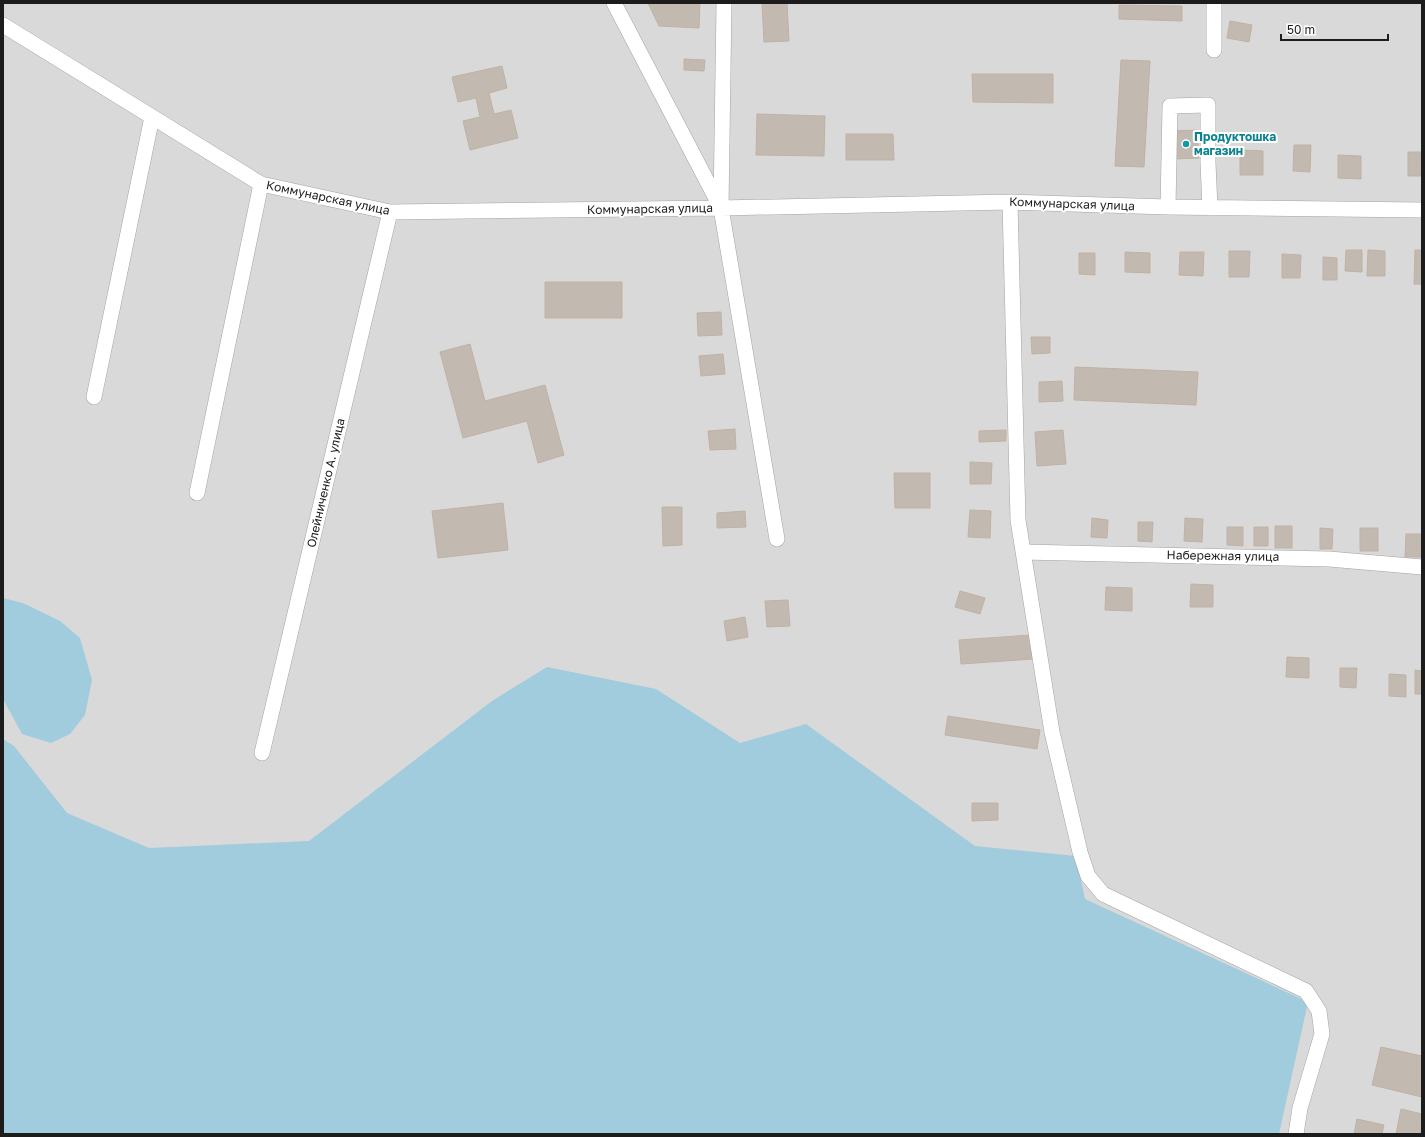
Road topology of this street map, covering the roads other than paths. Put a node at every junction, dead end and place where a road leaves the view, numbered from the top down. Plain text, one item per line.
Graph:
1 (614, 3) edge
2 (724, 3) edge
3 (1214, 3) edge
4 (3, 25) edge
5 (1214, 50) dead end
6 (152, 117) junction
7 (261, 184) junction
8 (1010, 202) junction
9 (1168, 207) junction
10 (721, 208) junction
11 (1210, 208) junction
12 (1422, 210) edge
13 (390, 212) junction
14 (94, 397) dead end
15 (197, 493) dead end
16 (777, 540) dead end
17 (1023, 552) junction
18 (1422, 567) edge
19 (262, 754) dead end
20 (1296, 1134) edge

1 - 10 street, Коммунарская улица
2 - 10 street
3 - 5 street
4 - 6 street, Коммунарская улица
6 - 7 street, Коммунарская улица
6 - 14 street
7 - 13 street, Коммунарская улица
7 - 15 street
8 - 9 street, Коммунарская улица
8 - 10 street, Коммунарская улица
8 - 17 street
9 - 11 street, Коммунарская улица
9 - 11 street
10 - 13 street, Коммунарская улица
10 - 16 street
11 - 12 street, Коммунарская улица
13 - 19 street, Олейниченко А. улица
17 - 18 street, Набережная улица
17 - 20 street

